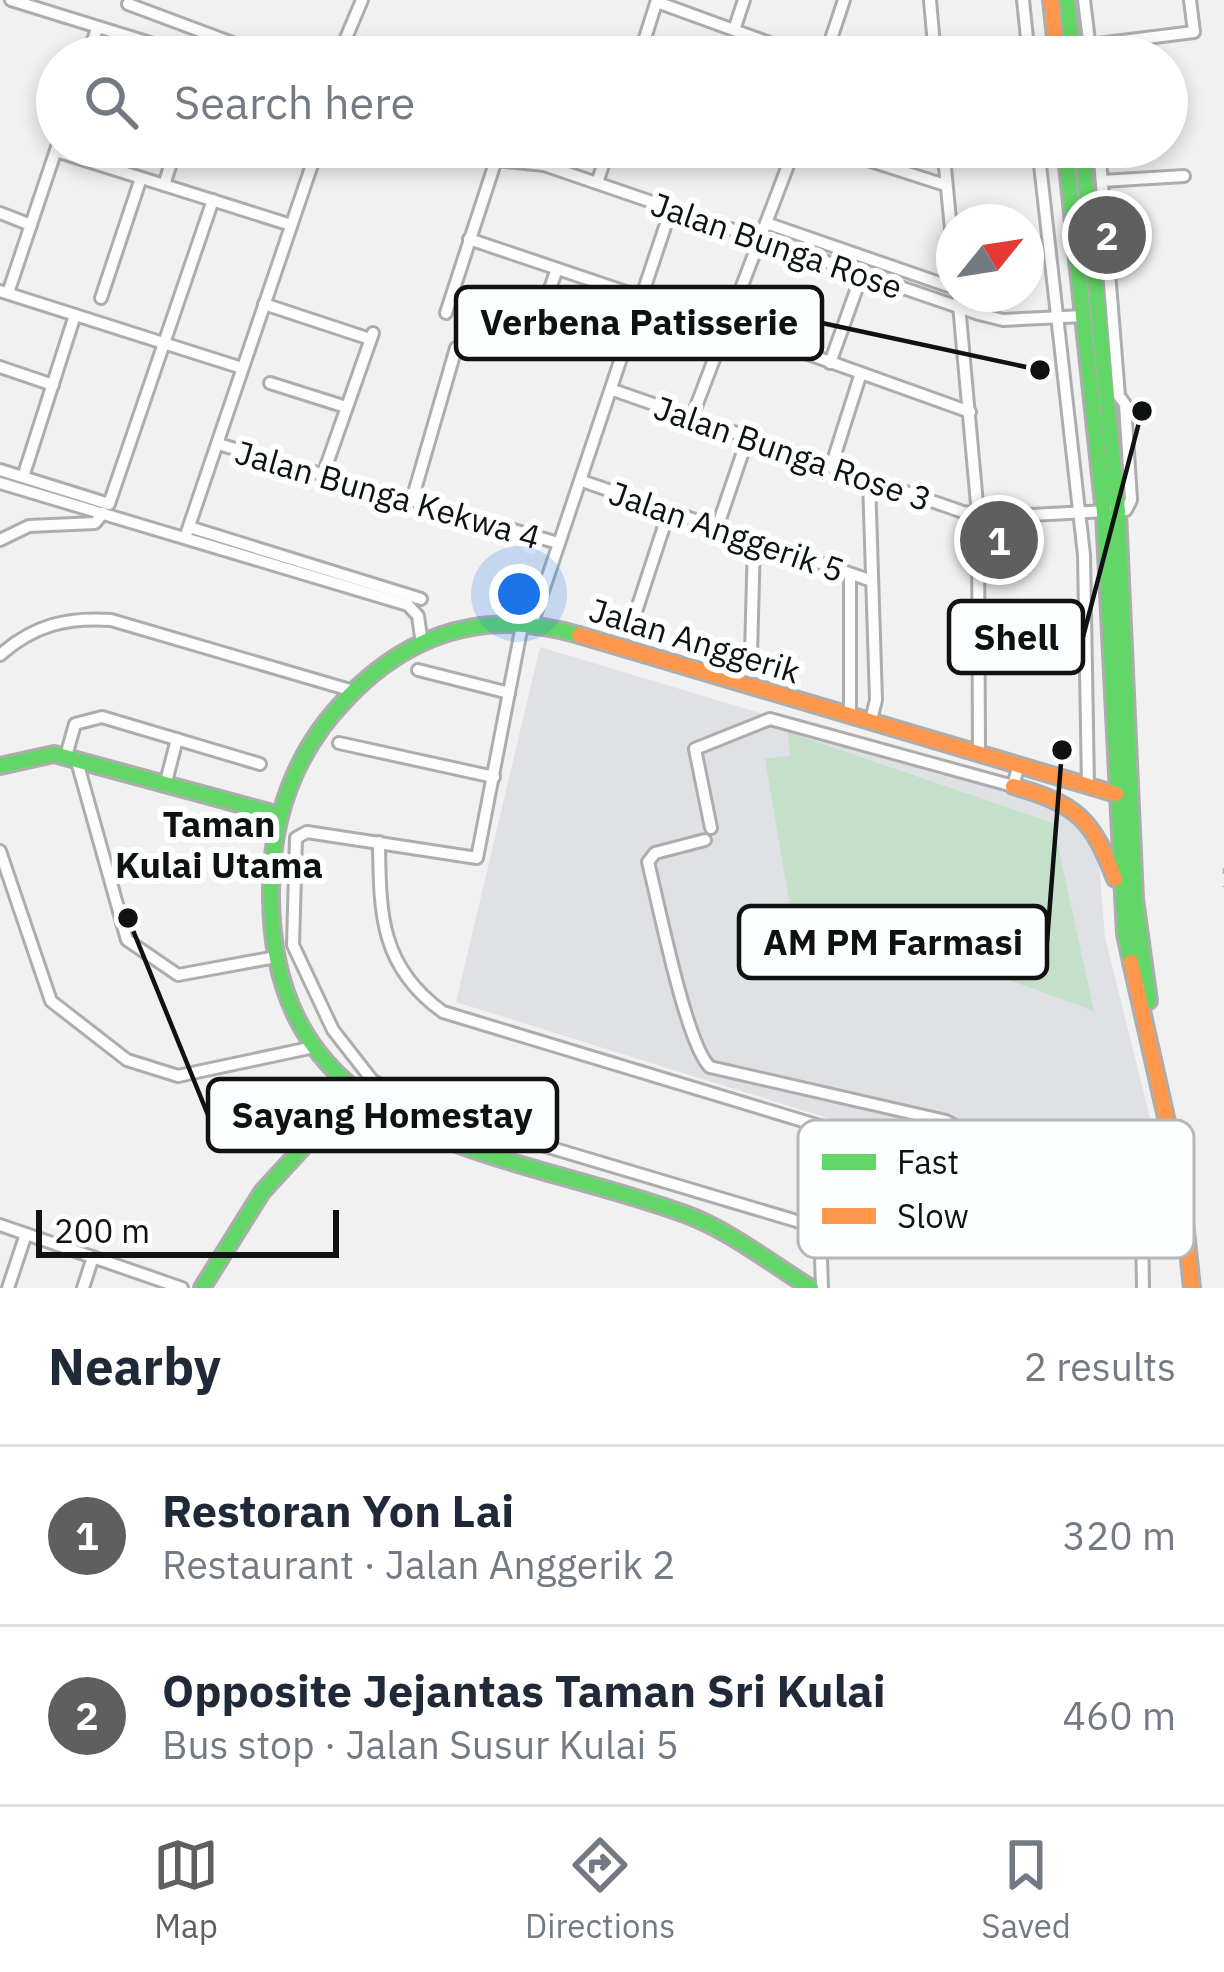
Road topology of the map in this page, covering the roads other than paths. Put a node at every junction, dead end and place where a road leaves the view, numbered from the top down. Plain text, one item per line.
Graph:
1 (10, 0) edge
2 (56, 0) edge
3 (362, 0) edge
4 (744, 0) edge
5 (844, 0) edge
6 (930, 0) edge
7 (1023, 0) edge
8 (1051, 0) edge
9 (1067, 0) edge
10 (1084, 0) edge
11 (1190, 0) edge
12 (657, 1) edge
13 (129, 2) edge
14 (51, 14) junction
15 (97, 28) junction
16 (116, 28) junction
17 (734, 30) junction
18 (95, 36) edge
19 (138, 36) edge
20 (216, 36) edge
21 (347, 36) edge
22 (646, 36) edge
23 (750, 36) edge
24 (832, 36) edge
25 (933, 36) edge
26 (1027, 36) edge
27 (1055, 36) edge
28 (1071, 36) edge
29 (1088, 36) edge
30 (1172, 36) edge
31 (50, 168) edge
32 (112, 168) edge
33 (169, 168) edge
34 (311, 168) edge
35 (493, 168) edge
36 (553, 168) edge
37 (602, 168) edge
38 (786, 168) edge
39 (892, 168) edge
40 (944, 168) edge
41 (1040, 168) edge
42 (1067, 168) edge
43 (1084, 168) edge
44 (1101, 168) edge
45 (1184, 176) dead end
46 (141, 178) junction
47 (1102, 181) junction
48 (597, 183) junction
49 (164, 185) junction
50 (945, 185) junction
51 (212, 200) junction
52 (947, 204) edge
53 (671, 209) junction
54 (0, 213) edge
55 (766, 223) junction
56 (31, 225) junction
57 (291, 225) junction
58 (469, 239) junction
59 (759, 240) junction
60 (557, 269) junction
61 (862, 274) junction
62 (936, 288) edge
63 (936, 291) edge
64 (4, 292) edge
65 (641, 297) junction
66 (100, 298) dead end
67 (264, 304) junction
68 (959, 312) edge
69 (988, 312) edge
70 (446, 314) dead end
71 (75, 315) junction
72 (1099, 315) junction
73 (1082, 316) junction
74 (1056, 318) junction
75 (727, 325) junction
76 (164, 344) junction
77 (456, 348) dead end
78 (528, 349) dead end
79 (830, 362) junction
80 (0, 367) edge
81 (242, 368) junction
82 (861, 373) junction
83 (270, 383) dead end
84 (52, 385) junction
85 (613, 389) junction
86 (1106, 397) junction
87 (346, 407) junction
88 (970, 412) junction
89 (692, 417) junction
90 (748, 437) junction
91 (218, 444) junction
92 (831, 466) junction
93 (0, 470) edge
94 (323, 475) junction
95 (23, 477) junction
96 (869, 480) junction
97 (581, 481) junction
98 (0, 483) edge
99 (412, 500) junction
100 (106, 508) junction
101 (669, 512) junction
102 (1076, 512) junction
103 (1111, 512) junction
104 (978, 515) junction
105 (717, 528) junction
106 (187, 532) junction
107 (0, 540) edge
108 (754, 541) junction
109 (559, 543) junction
110 (850, 574) junction
111 (872, 581) junction
112 (421, 598) dead end
113 (528, 620) junction
114 (629, 633) dead end
115 (422, 644) junction
116 (0, 655) edge
117 (751, 655) dead end
118 (418, 670) dead end
119 (350, 690) junction
120 (509, 693) junction
121 (850, 713) junction
122 (872, 720) junction
123 (177, 739) junction
124 (339, 743) dead end
125 (979, 752) junction
126 (71, 757) junction
127 (260, 764) dead end
128 (1018, 764) junction
129 (0, 766) edge
130 (494, 777) junction
131 (166, 782) junction
132 (1088, 785) junction
133 (1013, 786) junction
134 (1116, 794) junction
135 (276, 814) junction
136 (379, 842) junction
137 (0, 851) edge
138 (1122, 901) junction
139 (276, 957) junction
140 (314, 1047) junction
141 (353, 1094) junction
142 (802, 1120) edge
143 (946, 1120) edge
144 (1165, 1120) edge
145 (1176, 1120) edge
146 (1194, 1207) edge
147 (798, 1221) edge
148 (0, 1225) edge
149 (26, 1234) junction
150 (93, 1257) junction
151 (821, 1258) edge
152 (1140, 1258) edge
153 (1189, 1258) edge
154 (8, 1288) edge
155 (83, 1288) edge
156 (182, 1288) edge
157 (202, 1288) edge
158 (811, 1288) edge
159 (822, 1288) edge
160 (1143, 1288) edge
161 (1192, 1288) edge
162 (1204, 1288) edge

1 - 14 street
2 - 14 street
3 - 21 street
4 - 17 street
5 - 24 street
6 - 25 street
7 - 26 street
8 - 27 main road
9 - 28 main road
10 - 29 street
11 - 30 street
12 - 17 street
12 - 22 street
13 - 16 street
13 - 20 street
14 - 15 street
15 - 16 street
15 - 18 street
16 - 19 street
17 - 23 street
31 - 56 street
32 - 46 street
33 - 49 street
34 - 57 street
35 - 58 street
36 - 48 street, Jalan Bunga Rose
37 - 48 street
38 - 55 street
39 - 50 street
40 - 50 street, Jalan Bunga Rose
41 - 74 street
42 - 73 main road
43 - 72 main road
44 - 47 street
45 - 47 street
46 - 49 street
46 - 66 street
47 - 86 street
48 - 53 street, Jalan Bunga Rose
49 - 51 street
50 - 52 street, Jalan Bunga Rose
51 - 57 street
51 - 76 street
53 - 59 street, Jalan Bunga Rose
53 - 65 street
54 - 56 street
55 - 59 street
55 - 62 street
56 - 64 street
57 - 67 street
58 - 60 street
58 - 70 street
59 - 61 street, Jalan Bunga Rose
59 - 75 street
60 - 65 street
60 - 78 street
61 - 63 street, Jalan Bunga Rose
61 - 79 street
64 - 71 street
65 - 85 street
67 - 81 street
67 - 87 street
68 - 88 street
69 - 74 street, Jalan Bunga Rose
71 - 76 street
71 - 84 street
72 - 73 street, Jalan Bunga Rose
72 - 86 main road
73 - 74 street, Jalan Bunga Rose
73 - 86 main road
74 - 102 street
75 - 79 street
75 - 89 street
76 - 81 street
76 - 100 street
77 - 99 street
79 - 82 street
80 - 84 street
81 - 91 street
82 - 88 street
82 - 92 street
83 - 87 street
84 - 95 street
85 - 89 street, Jalan Bunga Rose 3
85 - 97 street
86 - 103 main road
86 - 103 street
87 - 94 street
88 - 104 street
89 - 90 street, Jalan Bunga Rose 3
90 - 92 street, Jalan Bunga Rose 3
90 - 105 street
91 - 94 street, Jalan Bunga Kekwa 4
91 - 106 street
92 - 96 street, Jalan Bunga Rose 3
93 - 95 street
94 - 99 street, Jalan Bunga Kekwa 4
95 - 100 street
96 - 104 street, Jalan Bunga Rose 3
96 - 111 street
97 - 101 street, Jalan Anggerik 5
97 - 109 street
98 - 100 street
99 - 109 street, Jalan Bunga Kekwa 4
100 - 106 street
100 - 107 street
101 - 105 street, Jalan Anggerik 5
101 - 114 street
102 - 103 street, Jalan Bunga Rose 3
102 - 104 street, Jalan Bunga Rose 3
102 - 132 street
103 - 134 main road
103 - 145 main road
104 - 125 street
105 - 108 street, Jalan Anggerik 5
106 - 112 street
106 - 115 street
108 - 110 street, Jalan Anggerik 5
108 - 117 street
109 - 113 street
110 - 111 street, Jalan Anggerik 5
110 - 121 street
111 - 122 street
113 - 115 main road, Jalan Anggerik
113 - 120 street
113 - 121 main road, Jalan Anggerik
115 - 119 main road, Jalan Anggerik
116 - 119 street
118 - 120 street
119 - 135 main road, Jalan Anggerik
120 - 130 street
121 - 122 main road, Jalan Anggerik
122 - 125 main road, Jalan Anggerik
123 - 126 street
123 - 127 street
123 - 131 street
124 - 130 street
125 - 128 main road, Jalan Anggerik
126 - 129 main road
126 - 131 main road
126 - 139 street
128 - 132 main road, Jalan Anggerik
128 - 133 street
130 - 136 street
131 - 135 main road
132 - 134 main road, Jalan Anggerik
133 - 138 main road
133 - 143 street
134 - 138 main road
135 - 139 main road, Jalan Anggerik
136 - 142 street
136 - 147 street
137 - 140 street
138 - 144 main road
139 - 140 main road, Jalan Anggerik
140 - 141 main road, Jalan Anggerik
141 - 157 main road
141 - 158 main road, Jalan Anggerik
146 - 162 main road
148 - 149 street
149 - 150 street
149 - 154 street
150 - 155 street
150 - 156 street
151 - 159 street
152 - 160 street
153 - 161 main road

